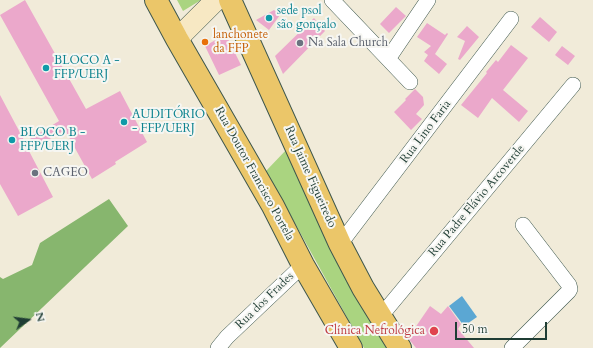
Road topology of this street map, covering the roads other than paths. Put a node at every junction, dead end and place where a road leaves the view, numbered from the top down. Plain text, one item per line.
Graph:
1 (156, 0) edge
2 (216, 0) edge
3 (230, 0) edge
4 (332, 0) edge
5 (428, 0) edge
6 (511, 19) dead end
7 (177, 39) junction
8 (388, 59) junction
9 (410, 82) dead end
10 (573, 85) dead end
11 (523, 225) dead end
12 (340, 244) junction
13 (303, 265) junction
14 (380, 317) junction
15 (226, 344) edge
16 (351, 348) edge
17 (400, 348) edge
18 (512, 348) edge

1 - 7 main road, Rua Doutor Francisco Portela
2 - 7 street
3 - 12 main road, Rua Jaime Figueiredo
4 - 8 street
5 - 8 street
6 - 12 street, Rua Lino Faria
7 - 13 main road, Rua Doutor Francisco Portela
8 - 9 street
10 - 14 street, Rua Padre Flávio Arcoverde
11 - 18 street
12 - 14 main road, Rua Jaime Figueiredo
13 - 15 street, Rua dos Frades
13 - 16 main road, Rua Doutor Francisco Portela
14 - 17 main road, Rua Jaime Figueiredo

